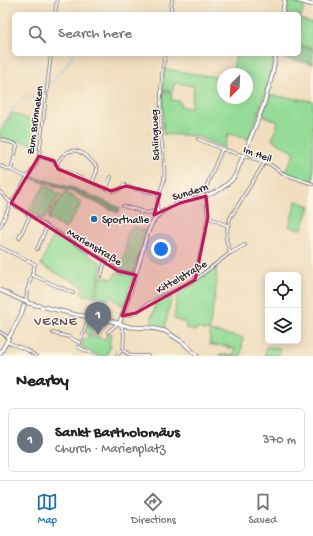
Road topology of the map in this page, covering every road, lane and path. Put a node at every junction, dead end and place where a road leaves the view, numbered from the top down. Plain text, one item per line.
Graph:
1 (57, 0) edge
2 (172, 0) edge
3 (285, 0) edge
4 (295, 0) edge
5 (313, 5) edge
6 (56, 12) edge
7 (170, 12) edge
8 (282, 12) edge
9 (51, 56) edge
10 (165, 56) edge
11 (276, 56) edge
12 (0, 139) edge
13 (198, 139) dead end
14 (222, 149) junction
15 (38, 156) junction
16 (244, 156) junction
17 (265, 162) junction
18 (57, 163) junction
19 (0, 166) edge
20 (11, 170) junction
21 (27, 177) junction
22 (111, 177) dead end
23 (92, 182) junction
24 (313, 184) edge
25 (106, 189) junction
26 (0, 192) edge
27 (204, 192) dead end
28 (160, 194) junction
29 (206, 196) junction
30 (11, 203) junction
31 (123, 206) dead end
32 (157, 210) junction
33 (141, 211) junction
34 (159, 214) junction
35 (30, 216) junction
36 (139, 217) dead end
37 (208, 217) junction
38 (228, 226) junction
39 (0, 227) edge
40 (47, 227) junction
41 (20, 238) dead end
42 (244, 245) dead end
43 (0, 247) edge
44 (38, 248) dead end
45 (230, 253) junction
46 (105, 261) junction
47 (32, 275) junction
48 (136, 275) junction
49 (101, 276) dead end
50 (194, 280) junction
51 (0, 290) edge
52 (73, 292) dead end
53 (25, 302) junction
54 (92, 309) dead end
55 (122, 316) junction
56 (90, 317) junction
57 (119, 324) junction
58 (0, 332) edge
59 (108, 332) dead end
60 (53, 334) dead end
61 (9, 338) junction
62 (6, 342) junction
63 (80, 343) junction
64 (0, 344) edge
65 (4, 348) junction
66 (124, 350) junction
67 (0, 354) edge
68 (36, 356) edge
69 (97, 356) edge
70 (118, 356) edge
71 (148, 356) edge
72 (197, 356) edge

1 - 6 street
2 - 7 street
3 - 8 street
4 - 5 street
9 - 15 street, Zum Brünneken
10 - 28 street, Schlingweg
11 - 16 street, Sundern
12 - 20 street
13 - 14 street, Im Heil
14 - 16 street, Im Heil
14 - 27 street
15 - 18 street
15 - 21 street, Zum Brünneken
16 - 17 street, Im Heil
16 - 29 street, Sundern
17 - 24 street, Im Heil
17 - 38 street
18 - 23 street
18 - 23 street
19 - 20 street
20 - 21 street
21 - 30 street, Zum Brünneken
22 - 25 street
23 - 25 street
25 - 28 street
26 - 30 street, Marienstraße
28 - 32 street, Schlingweg
29 - 34 street, Sundern
29 - 37 street
30 - 35 street, Marienstraße
30 - 39 street, Zum Brünneken
31 - 33 street
32 - 33 street
32 - 34 street
33 - 36 street
34 - 48 street, Sundern
35 - 40 street, Marienstraße
35 - 41 street
37 - 38 street
37 - 50 street
38 - 45 street
40 - 44 street
40 - 46 street, Marienstraße
42 - 45 street, Kittelstraße
43 - 47 street
45 - 50 street, Kittelstraße
46 - 48 street, Marienstraße
46 - 49 street
47 - 52 street
47 - 53 street
48 - 55 street, Sundern
50 - 55 street, Kittelstraße
51 - 53 street
53 - 56 street
53 - 61 street
54 - 56 street
55 - 57 street, Sundern
56 - 57 street
56 - 63 street
57 - 59 street
57 - 66 street
57 - 72 street
58 - 61 street
60 - 63 street
61 - 62 street
62 - 65 street
62 - 68 street
63 - 69 street
64 - 65 street
65 - 67 street
66 - 70 street
66 - 71 street

